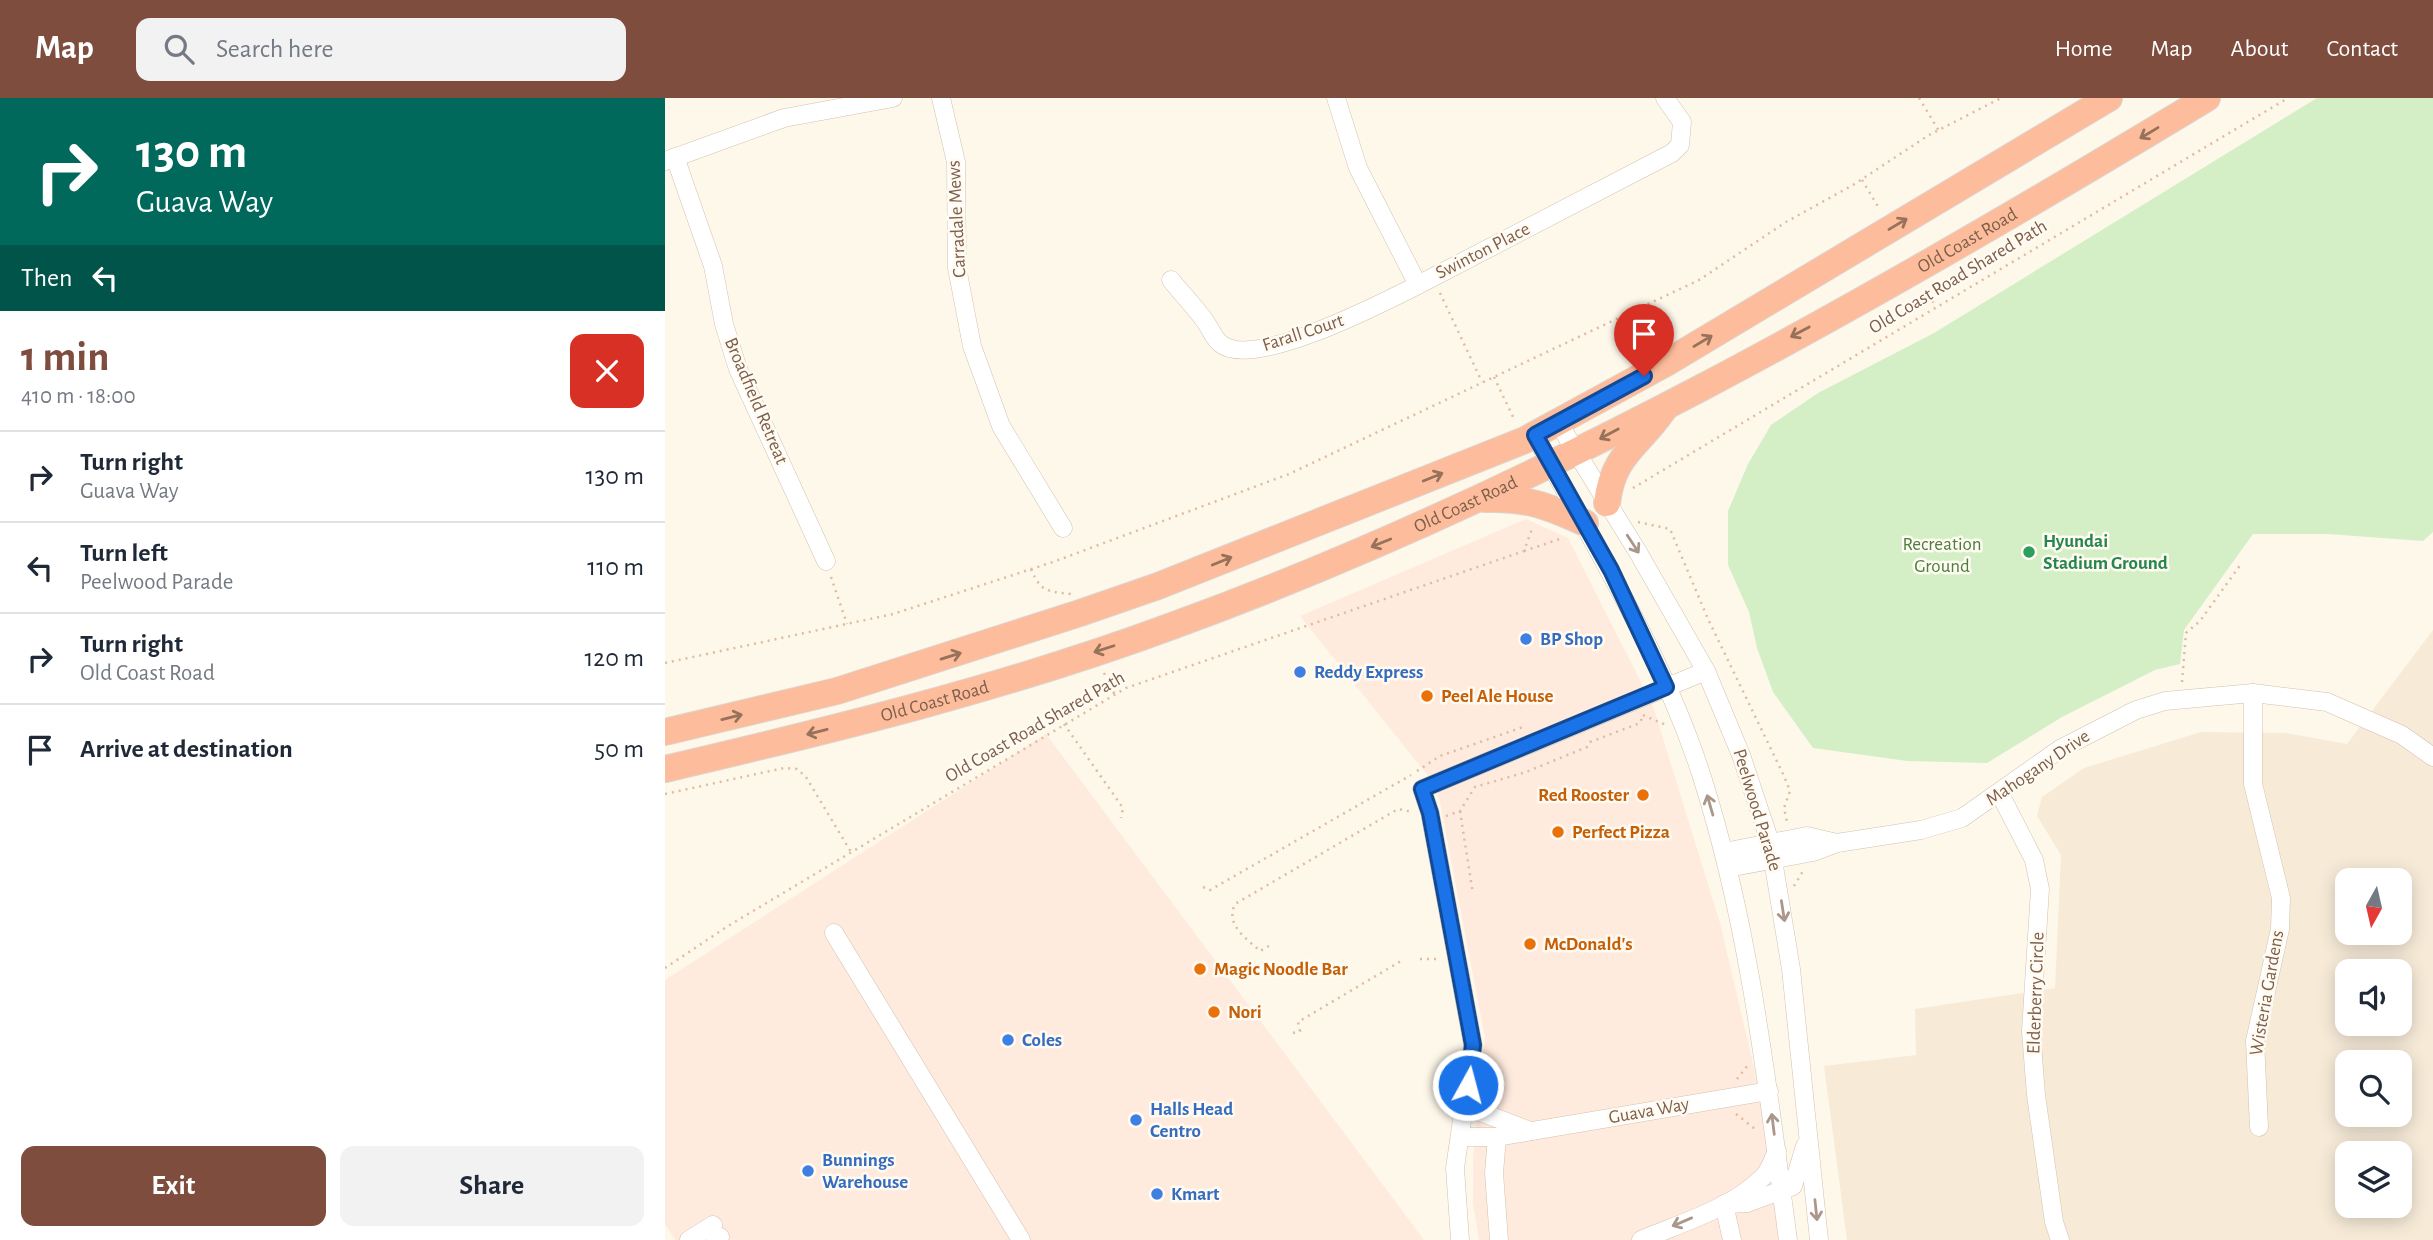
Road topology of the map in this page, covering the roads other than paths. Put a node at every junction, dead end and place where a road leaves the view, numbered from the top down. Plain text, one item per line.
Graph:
1 (893, 98) edge
2 (941, 98) edge
3 (1336, 98) edge
4 (1665, 98) edge
5 (2109, 98) edge
6 (2207, 98) edge
7 (670, 159) edge
8 (1171, 280) dead end
9 (1425, 281) junction
10 (1669, 402) junction
11 (1559, 424) junction
12 (1535, 435) junction
13 (1574, 452) junction
14 (1551, 464) junction
15 (1476, 499) junction
16 (1607, 503) junction
17 (1063, 528) dead end
18 (1578, 530) junction
19 (826, 561) road end
20 (1706, 671) junction
21 (1666, 687) junction
22 (2253, 693) junction
23 (665, 732) edge
24 (2433, 757) edge
25 (665, 769) edge
26 (2000, 794) junction
27 (1770, 842) junction
28 (1837, 843) junction
29 (1726, 860) junction
30 (1775, 860) junction
31 (834, 933) dead end
32 (1769, 1091) junction
33 (1465, 1106) junction
34 (2259, 1127) dead end
35 (1530, 1131) junction
36 (1809, 1132) junction
37 (1461, 1137) junction
38 (1497, 1137) junction
39 (1777, 1151) junction
40 (1781, 1192) junction
41 (1724, 1204) junction
42 (716, 1234) edge
43 (689, 1240) edge
44 (1021, 1240) edge
45 (1460, 1240) edge
46 (1499, 1240) edge
47 (1641, 1240) edge
48 (1732, 1240) edge
49 (1788, 1240) edge
50 (1819, 1240) edge
51 (2060, 1240) edge

1 - 7 street
2 - 17 street, Carradale Mews
3 - 9 street, Swinton Place
4 - 9 street, Swinton Place
11 -> 5 highway, Old Coast Road
6 -> 10 highway, Old Coast Road
7 - 19 street, Broadfield Retreat
8 - 9 street, Farall Court
10 -> 13 highway, Old Coast Road
10 - 16 highway
11 - 12 highway, Old Coast Road
11 - 13 street, Peelwood Parade
12 - 14 street
23 -> 12 highway, Old Coast Road
13 - 14 highway, Old Coast Road
13 - 16 street, Peelwood Parade
14 - 15 highway, Old Coast Road
14 - 18 street
15 - 18 highway
15 -> 25 highway, Old Coast Road
16 -> 20 street, Peelwood Parade
18 - 21 street
20 - 21 street
20 - 27 street, Peelwood Parade
29 -> 21 street
21 - 33 street
22 - 24 street, Mahogany Drive
22 - 26 street, Mahogany Drive
22 - 34 street, Wisteria Gardens
26 - 28 street, Mahogany Drive
26 - 51 street, Elderberry Circle
27 - 28 street, Mahogany Drive
27 - 29 street, Mahogany Drive
27 - 30 street, Peelwood Parade
28 - 30 street, Mahogany Drive
29 - 30 street, Mahogany Drive
29 - 32 street
30 -> 36 street, Peelwood Parade
31 - 44 street
32 - 35 street, Guava Way
39 -> 32 street
33 - 35 street
33 - 37 street
35 - 38 street, Guava Way
36 - 40 street
36 -> 50 street, Peelwood Parade
37 - 38 street, Guava Way
37 - 45 street
38 - 46 street
39 - 40 street
39 - 41 street
40 - 41 street
40 - 49 street
41 -> 47 street
41 - 48 street
42 - 43 street

